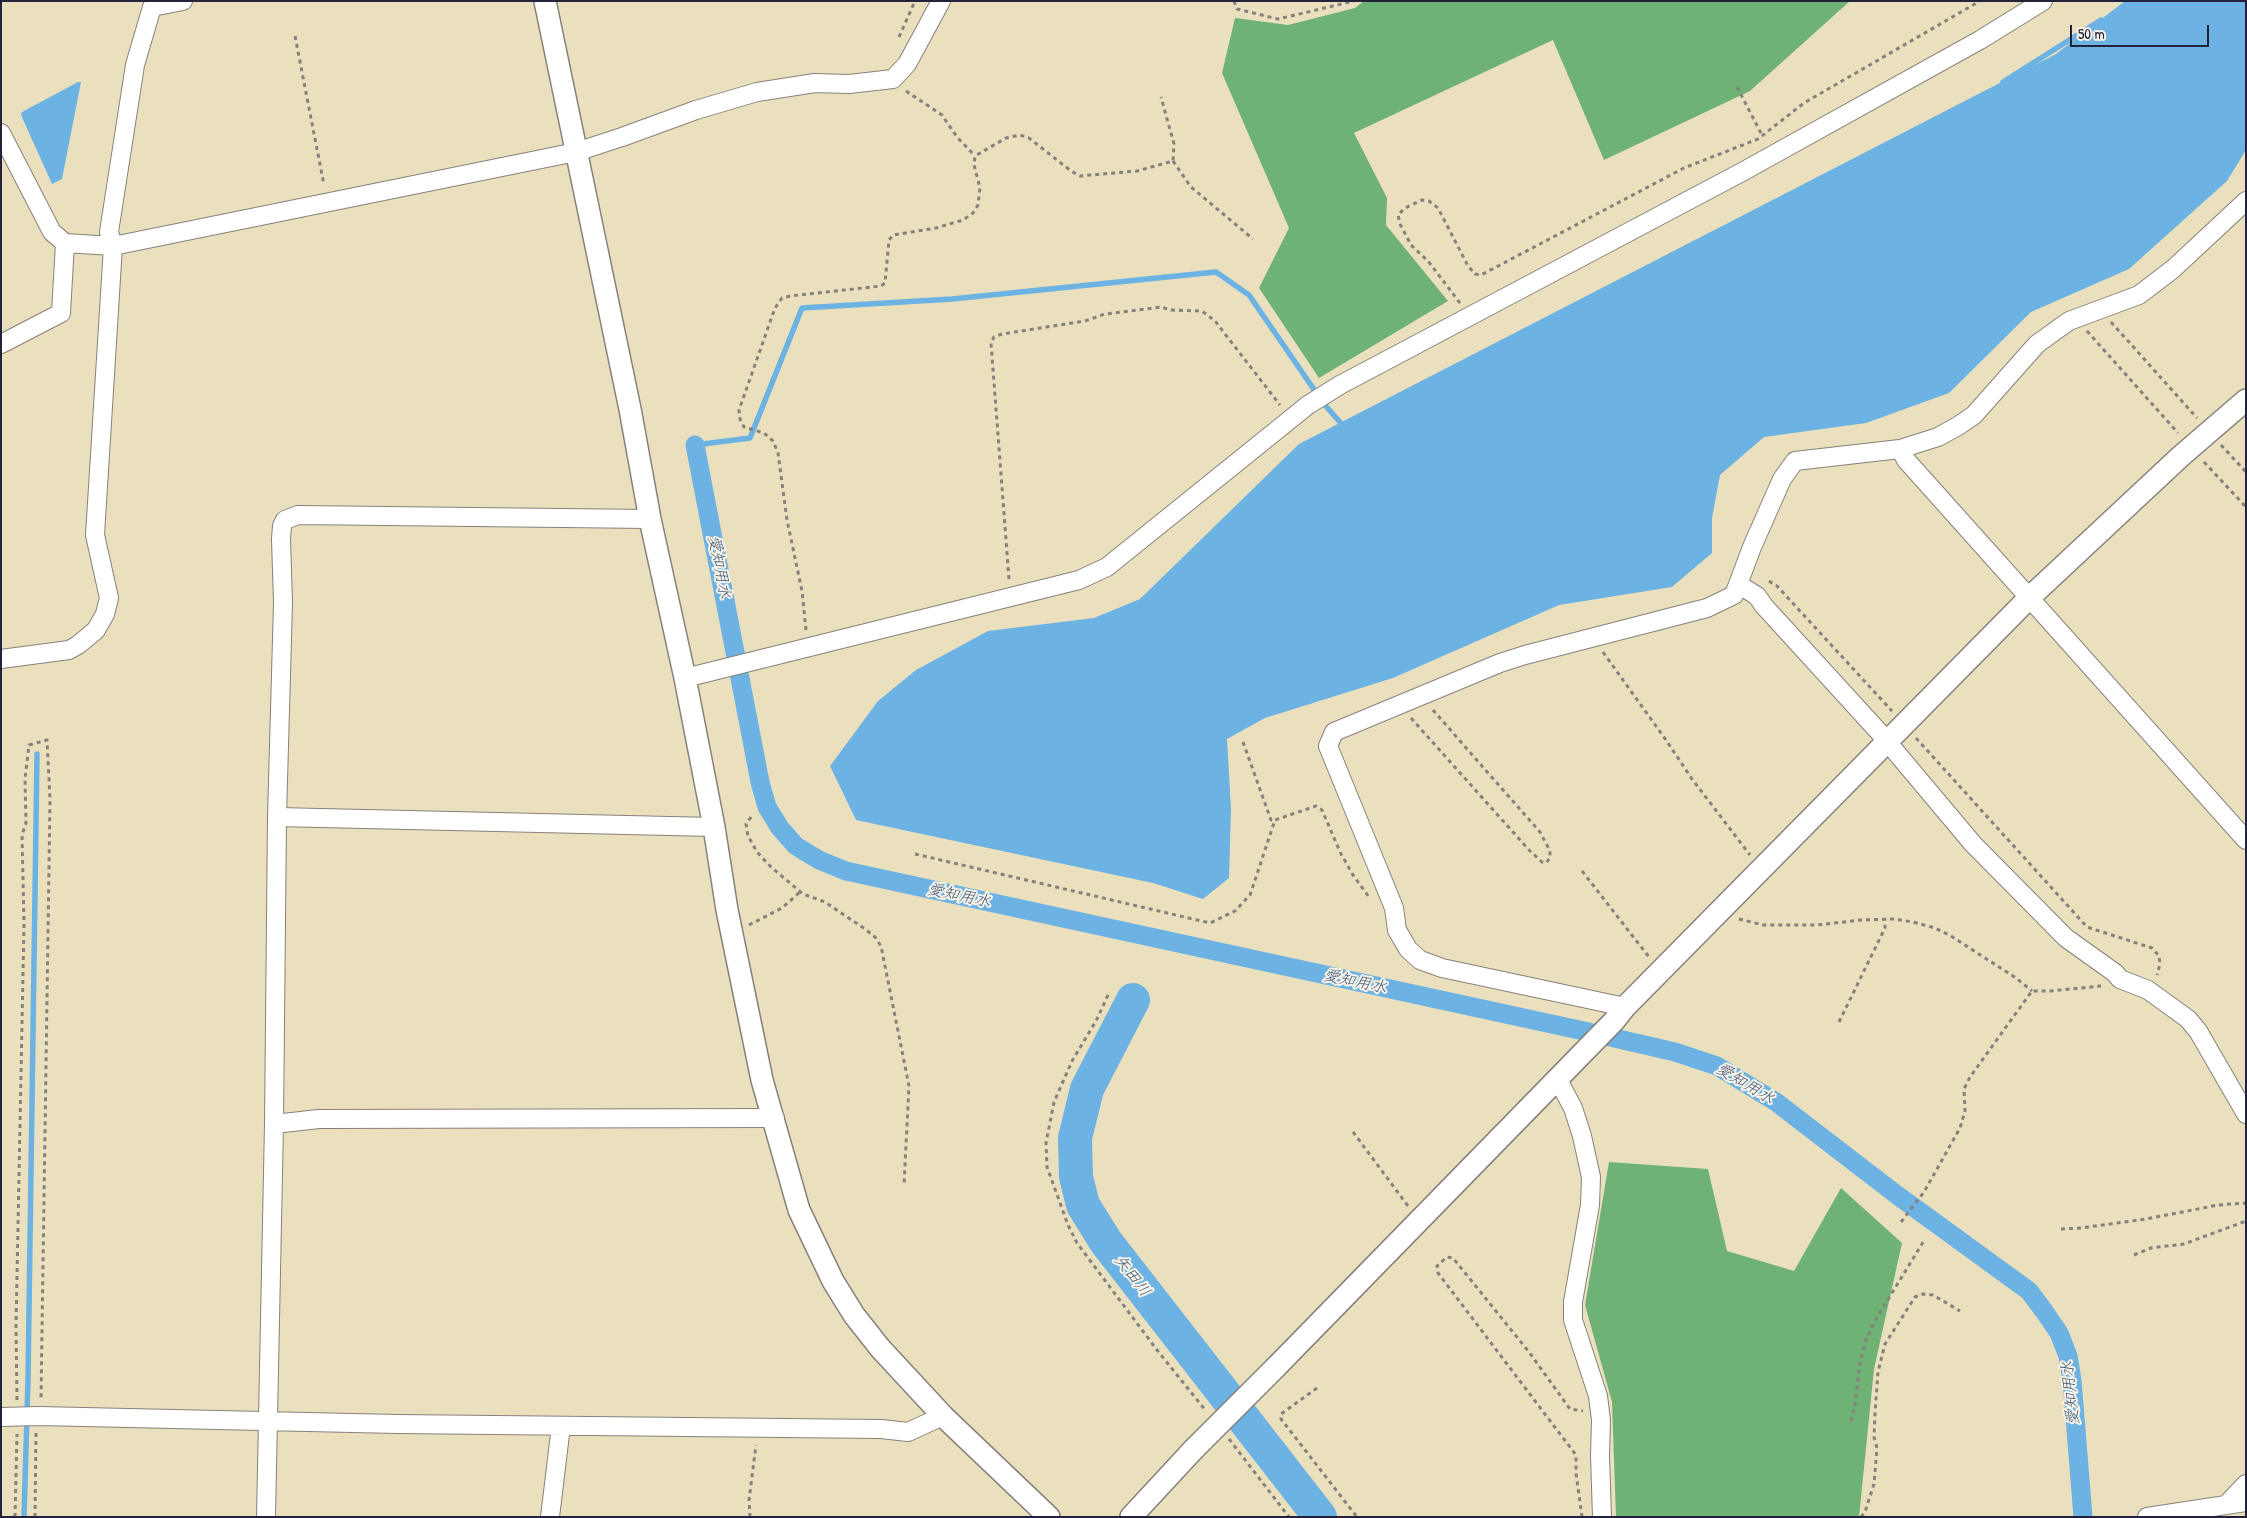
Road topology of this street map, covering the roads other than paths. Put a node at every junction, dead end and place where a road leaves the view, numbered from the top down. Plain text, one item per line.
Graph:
1 (183, 1) edge
2 (545, 1) edge
3 (941, 1) edge
4 (2042, 1) edge
5 (1, 133) edge
6 (576, 152) junction
7 (2246, 201) edge
8 (65, 243) junction
9 (113, 246) junction
10 (1, 344) edge
11 (2246, 400) edge
12 (1900, 449) junction
13 (650, 520) junction
14 (1738, 584) junction
15 (2029, 598) junction
16 (1, 660) edge
17 (685, 678) junction
18 (1886, 742) junction
19 (277, 817) junction
20 (714, 827) junction
21 (2246, 840) edge
22 (1620, 1014) junction
23 (1557, 1078) junction
24 (2240, 1089) edge
25 (2246, 1114) edge
26 (775, 1118) junction
27 (274, 1124) junction
28 (943, 1416) junction
29 (9, 1417) edge
30 (268, 1421) junction
31 (561, 1426) junction
32 (2246, 1484) edge
33 (2246, 1502) edge
34 (2228, 1503) junction
35 (266, 1517) edge
36 (550, 1517) edge
37 (1049, 1517) edge
38 (1131, 1517) edge
39 (1602, 1517) edge
40 (2146, 1517) edge

1 - 9 street
2 - 6 street
3 - 6 street
4 - 17 street
5 - 8 street
6 - 9 street
6 - 13 street
7 - 12 street
8 - 9 street
8 - 10 street
9 - 16 street
11 - 15 street
12 - 14 street
12 - 15 street
13 - 17 street
13 - 19 street
14 - 18 street
14 - 22 street
15 - 18 street
15 - 21 street
17 - 20 street
18 - 22 street
18 - 24 street
19 - 20 street
19 - 27 street
20 - 26 street
22 - 23 street
23 - 38 street, bridge
23 - 39 street
24 - 25 street
26 - 27 street
26 - 28 street
27 - 30 street
28 - 31 street
28 - 37 street
29 - 30 street
30 - 31 street
30 - 35 street
31 - 36 street
32 - 34 street
33 - 34 street
34 - 40 street

